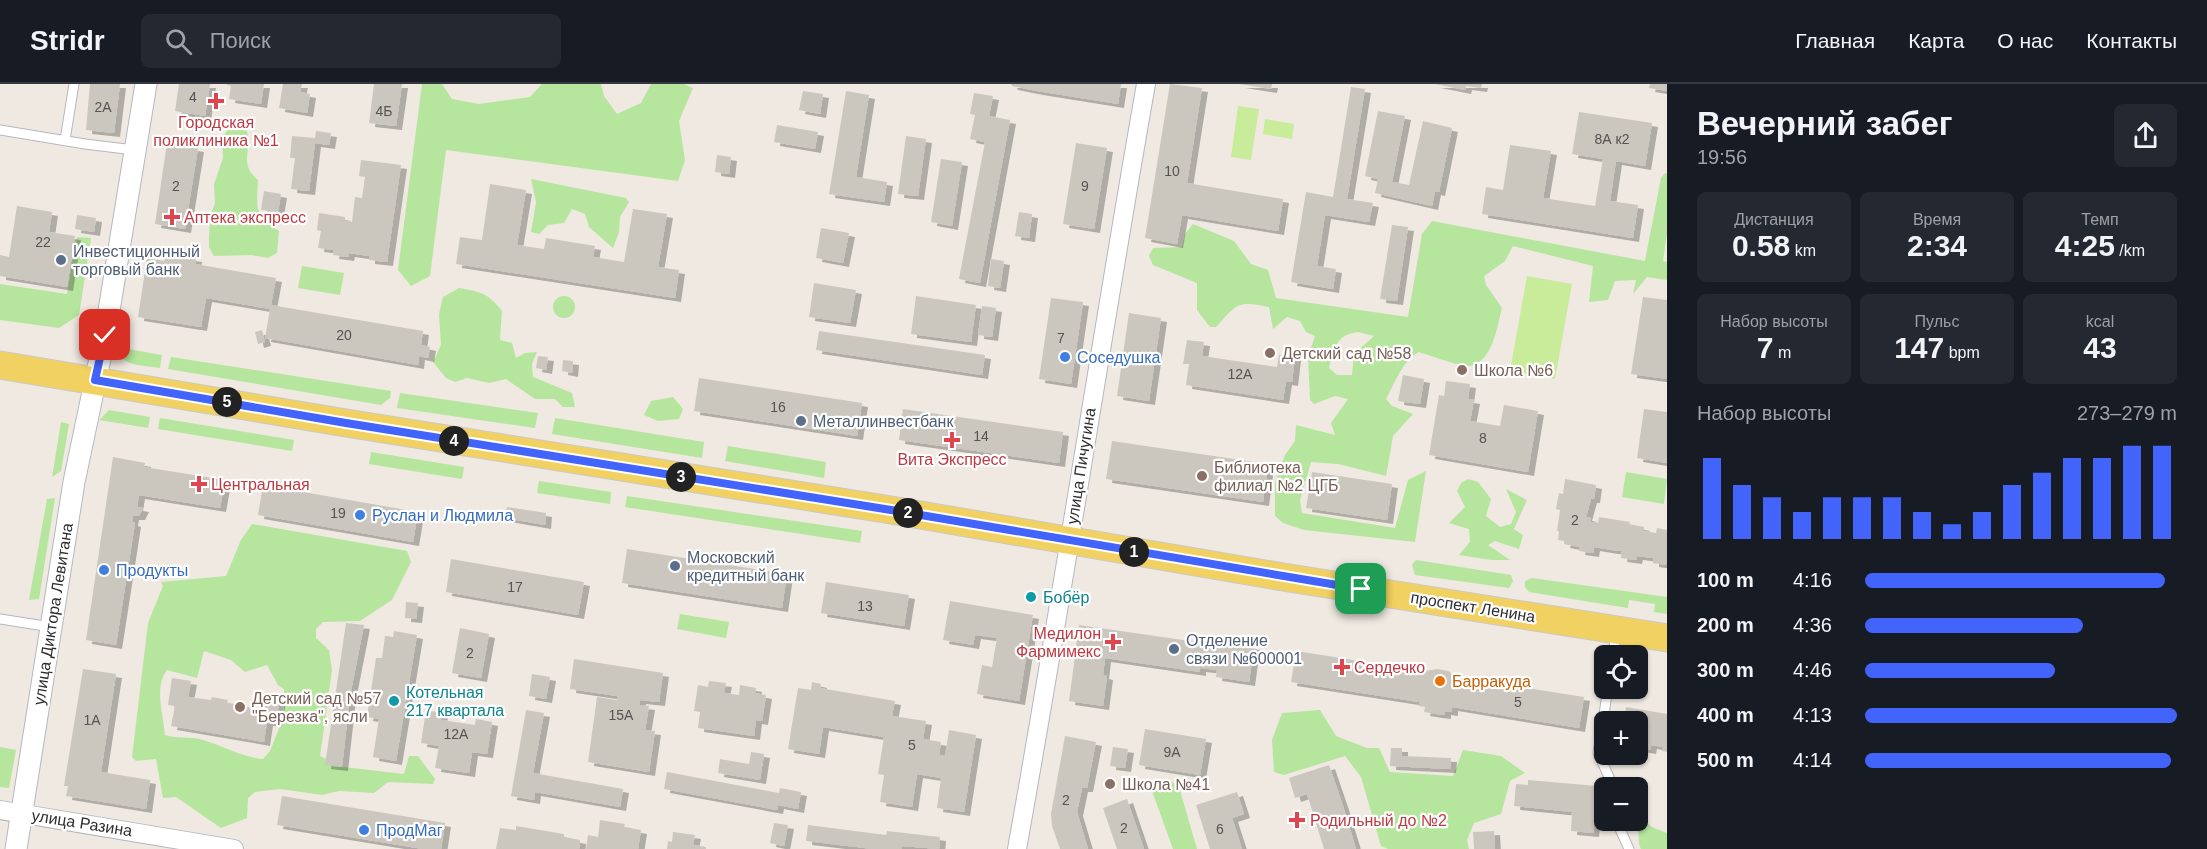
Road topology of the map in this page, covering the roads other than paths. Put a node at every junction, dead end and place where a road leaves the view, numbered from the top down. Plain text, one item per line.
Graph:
1 (74, 84) edge
2 (146, 84) edge
3 (1146, 84) edge
4 (0, 130) edge
5 (65, 141) junction
6 (134, 150) junction
7 (0, 365) edge
8 (95, 380) junction
9 (1069, 540) junction
10 (0, 619) edge
11 (51, 627) junction
12 (1667, 638) edge
13 (1615, 643) edge
14 (1606, 699) edge
15 (1609, 777) edge
16 (0, 810) edge
17 (22, 813) junction
18 (1621, 831) edge
19 (16, 849) edge
20 (234, 849) edge
21 (1017, 849) edge
22 (1629, 849) edge

1 - 5 lane
2 - 6 street, улица Диктора Левитана
3 - 9 street, улица Пичугина
4 - 5 lane
5 - 6 lane
6 - 8 street, улица Диктора Левитана
7 - 8 main road, проспект Ленина
8 - 9 main road, проспект Ленина
8 - 11 street, улица Диктора Левитана
9 - 13 main road, проспект Ленина
9 - 21 street, улица Пичугина
10 - 11 lane
11 - 17 street, улица Диктора Левитана
12 - 13 main road, проспект Ленина
14 - 15 lane
16 - 17 street, улица Разина
17 - 19 street, улица Диктора Левитана
17 - 20 street, улица Разина
18 - 22 lane

